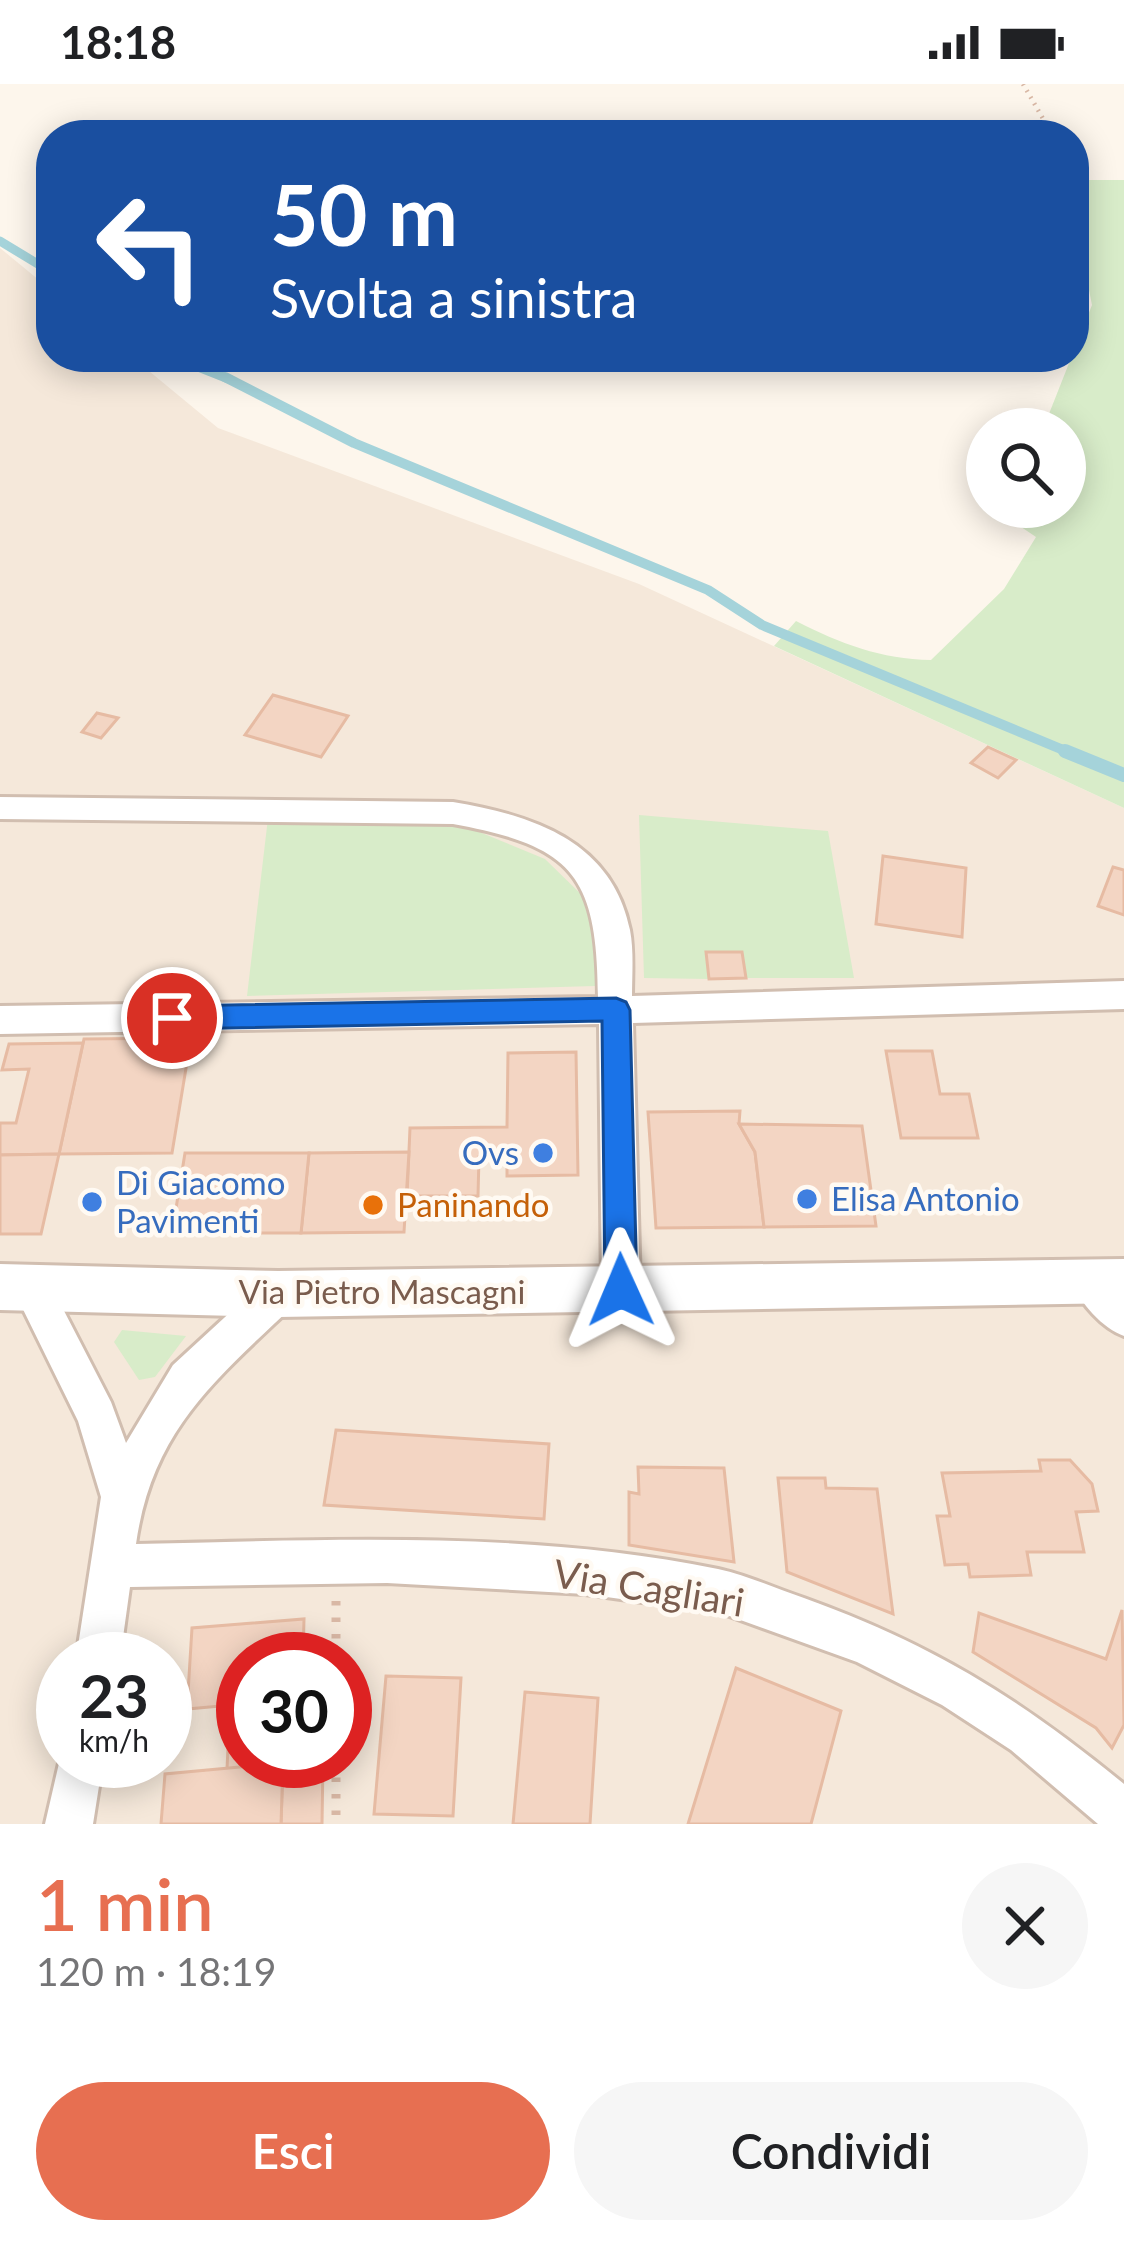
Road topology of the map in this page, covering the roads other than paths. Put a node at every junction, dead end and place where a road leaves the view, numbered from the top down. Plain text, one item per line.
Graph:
1 (0, 808) edge
2 (1124, 995) edge
3 (616, 1010) junction
4 (0, 1020) edge
5 (1107, 1281) edge
6 (15, 1287) edge
7 (621, 1290) junction
8 (278, 1294) junction
9 (1124, 1318) edge
10 (122, 1497) junction
11 (114, 1566) junction
12 (103, 1632) edge
13 (76, 1788) edge
14 (1124, 1815) edge
15 (70, 1824) edge

1 - 3 street
2 - 3 street
3 - 4 street
3 - 7 street
5 - 7 street, Via Pietro Mascagni
5 - 9 street
6 - 8 street, Via Pietro Mascagni
6 - 10 street
7 - 8 street, Via Pietro Mascagni
8 - 10 street
10 - 11 street
11 - 12 street
11 - 14 street, Via Cagliari
13 - 15 street

